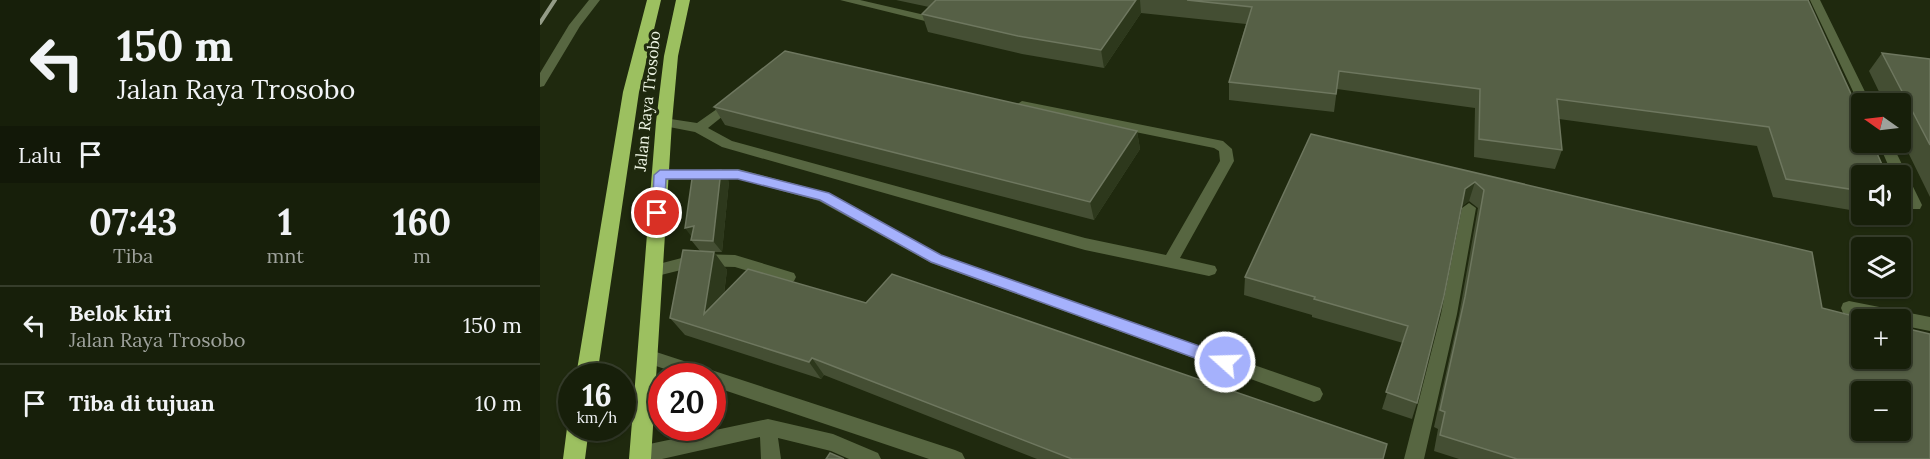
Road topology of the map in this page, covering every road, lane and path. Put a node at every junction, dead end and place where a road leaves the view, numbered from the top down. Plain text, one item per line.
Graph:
1 (595, 0) edge
2 (654, 0) edge
3 (683, 0) edge
4 (845, 0) edge
5 (1815, 0) edge
6 (925, 18) edge
7 (540, 83) edge
8 (1860, 93) edge
9 (742, 95) edge
10 (1008, 102) edge
11 (664, 122) junction
12 (699, 128) junction
13 (660, 175) junction
14 (1911, 197) edge
15 (1915, 205) dead end
16 (1469, 208) edge
17 (1171, 261) junction
18 (1209, 270) dead end
19 (653, 271) junction
20 (788, 277) dead end
21 (1849, 308) dead end
22 (1930, 324) edge
23 (646, 356) junction
24 (588, 363) edge
25 (1314, 394) dead end
26 (768, 427) junction
27 (577, 441) edge
28 (640, 457) edge
29 (574, 459) edge
30 (771, 459) edge
31 (871, 459) edge
32 (956, 459) edge
33 (1414, 459) edge

1 - 7 street
2 - 24 highway, Jalan Raya Trosobo
3 - 11 highway, Jalan Raya Trosobo
4 - 6 street
5 - 8 street
9 - 12 street
10 - 17 street
11 - 12 street
11 - 13 highway, Jalan Raya Trosobo
12 - 17 street
13 - 19 highway, Jalan Raya Trosobo
13 - 25 street
14 - 15 street
16 - 33 street
17 - 18 street
19 - 20 street
19 - 23 highway, Jalan Raya Trosobo
21 - 22 street
23 - 28 highway, Jalan Raya Trosobo
23 - 32 street
26 - 28 street
26 - 30 street
26 - 31 street
27 - 29 highway

